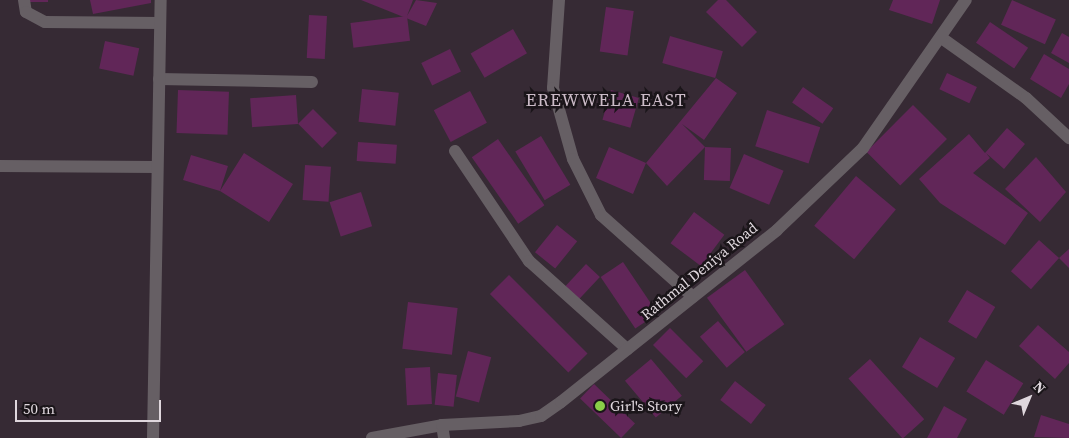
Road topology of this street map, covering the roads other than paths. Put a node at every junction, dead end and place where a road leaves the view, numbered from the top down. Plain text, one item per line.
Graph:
1 (24, 0) edge
2 (161, 0) edge
3 (559, 0) edge
4 (966, 0) edge
5 (160, 23) junction
6 (942, 39) junction
7 (159, 80) junction
8 (312, 82) dead end
9 (1069, 138) edge
10 (455, 151) dead end
11 (0, 166) edge
12 (157, 167) junction
13 (693, 297) junction
14 (627, 349) junction
15 (442, 425) junction
16 (153, 438) edge
17 (372, 438) edge
18 (444, 438) edge

1 - 5 street
2 - 5 street
3 - 13 street
4 - 6 street, Rathmal Deniya Road
5 - 7 street
6 - 9 street
6 - 13 street, Rathmal Deniya Road
7 - 8 street
7 - 12 street
10 - 14 street
11 - 12 street
12 - 16 street
13 - 14 street, Rathmal Deniya Road
14 - 15 street, Rathmal Deniya Road
15 - 17 street, Rathmal Deniya Road
15 - 18 street

